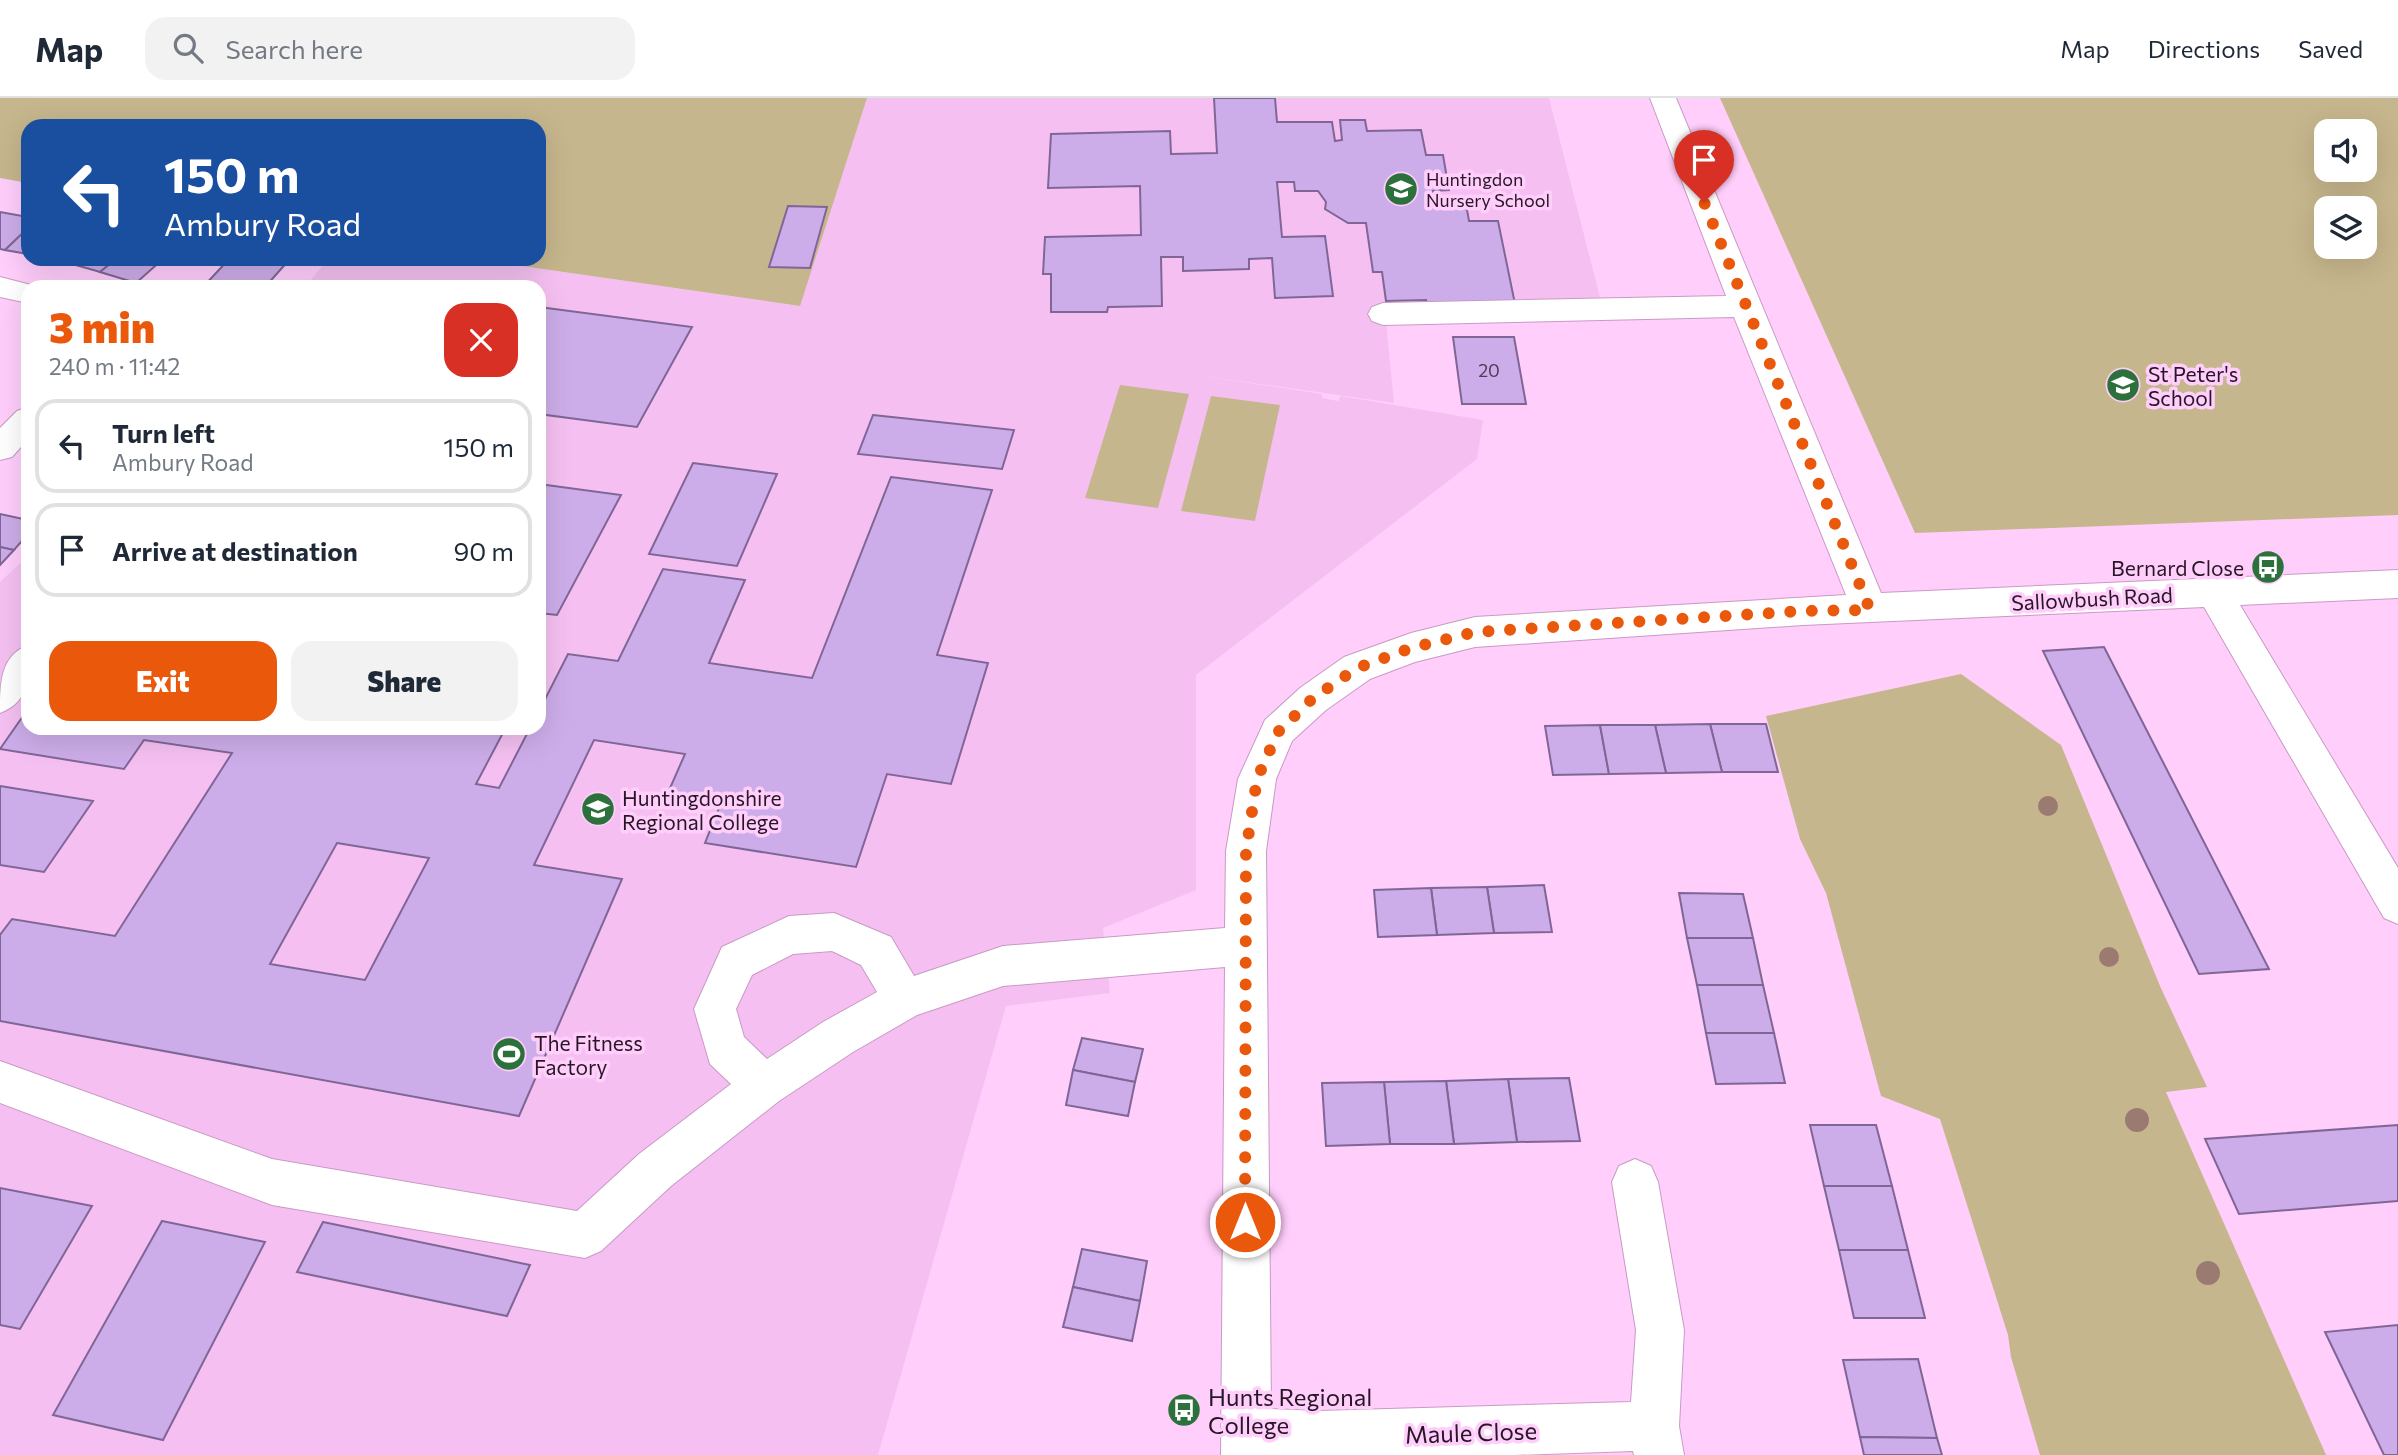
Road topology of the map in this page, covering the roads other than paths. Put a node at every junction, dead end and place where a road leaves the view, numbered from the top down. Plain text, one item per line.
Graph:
1 (1663, 98) edge
2 (0, 287) edge
3 (21, 292) edge
4 (1745, 306) junction
5 (1383, 314) dead end
6 (21, 426) edge
7 (0, 448) edge
8 (2398, 584) edge
9 (2214, 593) junction
10 (1870, 610) junction
11 (21, 669) edge
12 (0, 696) edge
13 (2398, 905) edge
14 (1244, 946) junction
15 (905, 999) junction
16 (0, 1082) edge
17 (764, 1086) junction
18 (1635, 1182) dead end
19 (1656, 1441) edge
20 (1246, 1444) edge

1 - 4 street
2 - 3 street
4 - 5 street
4 - 10 street
6 - 7 street
8 - 9 street, Sallowbush Road
9 - 10 street, Sallowbush Road
9 - 13 street
10 - 14 street, Sallowbush Road
11 - 12 street
14 - 15 street
14 - 20 street, Sallowbush Road
15 - 17 street
15 - 17 street
16 - 17 street
18 - 19 street, Maule Close
19 - 20 street, Maule Close

